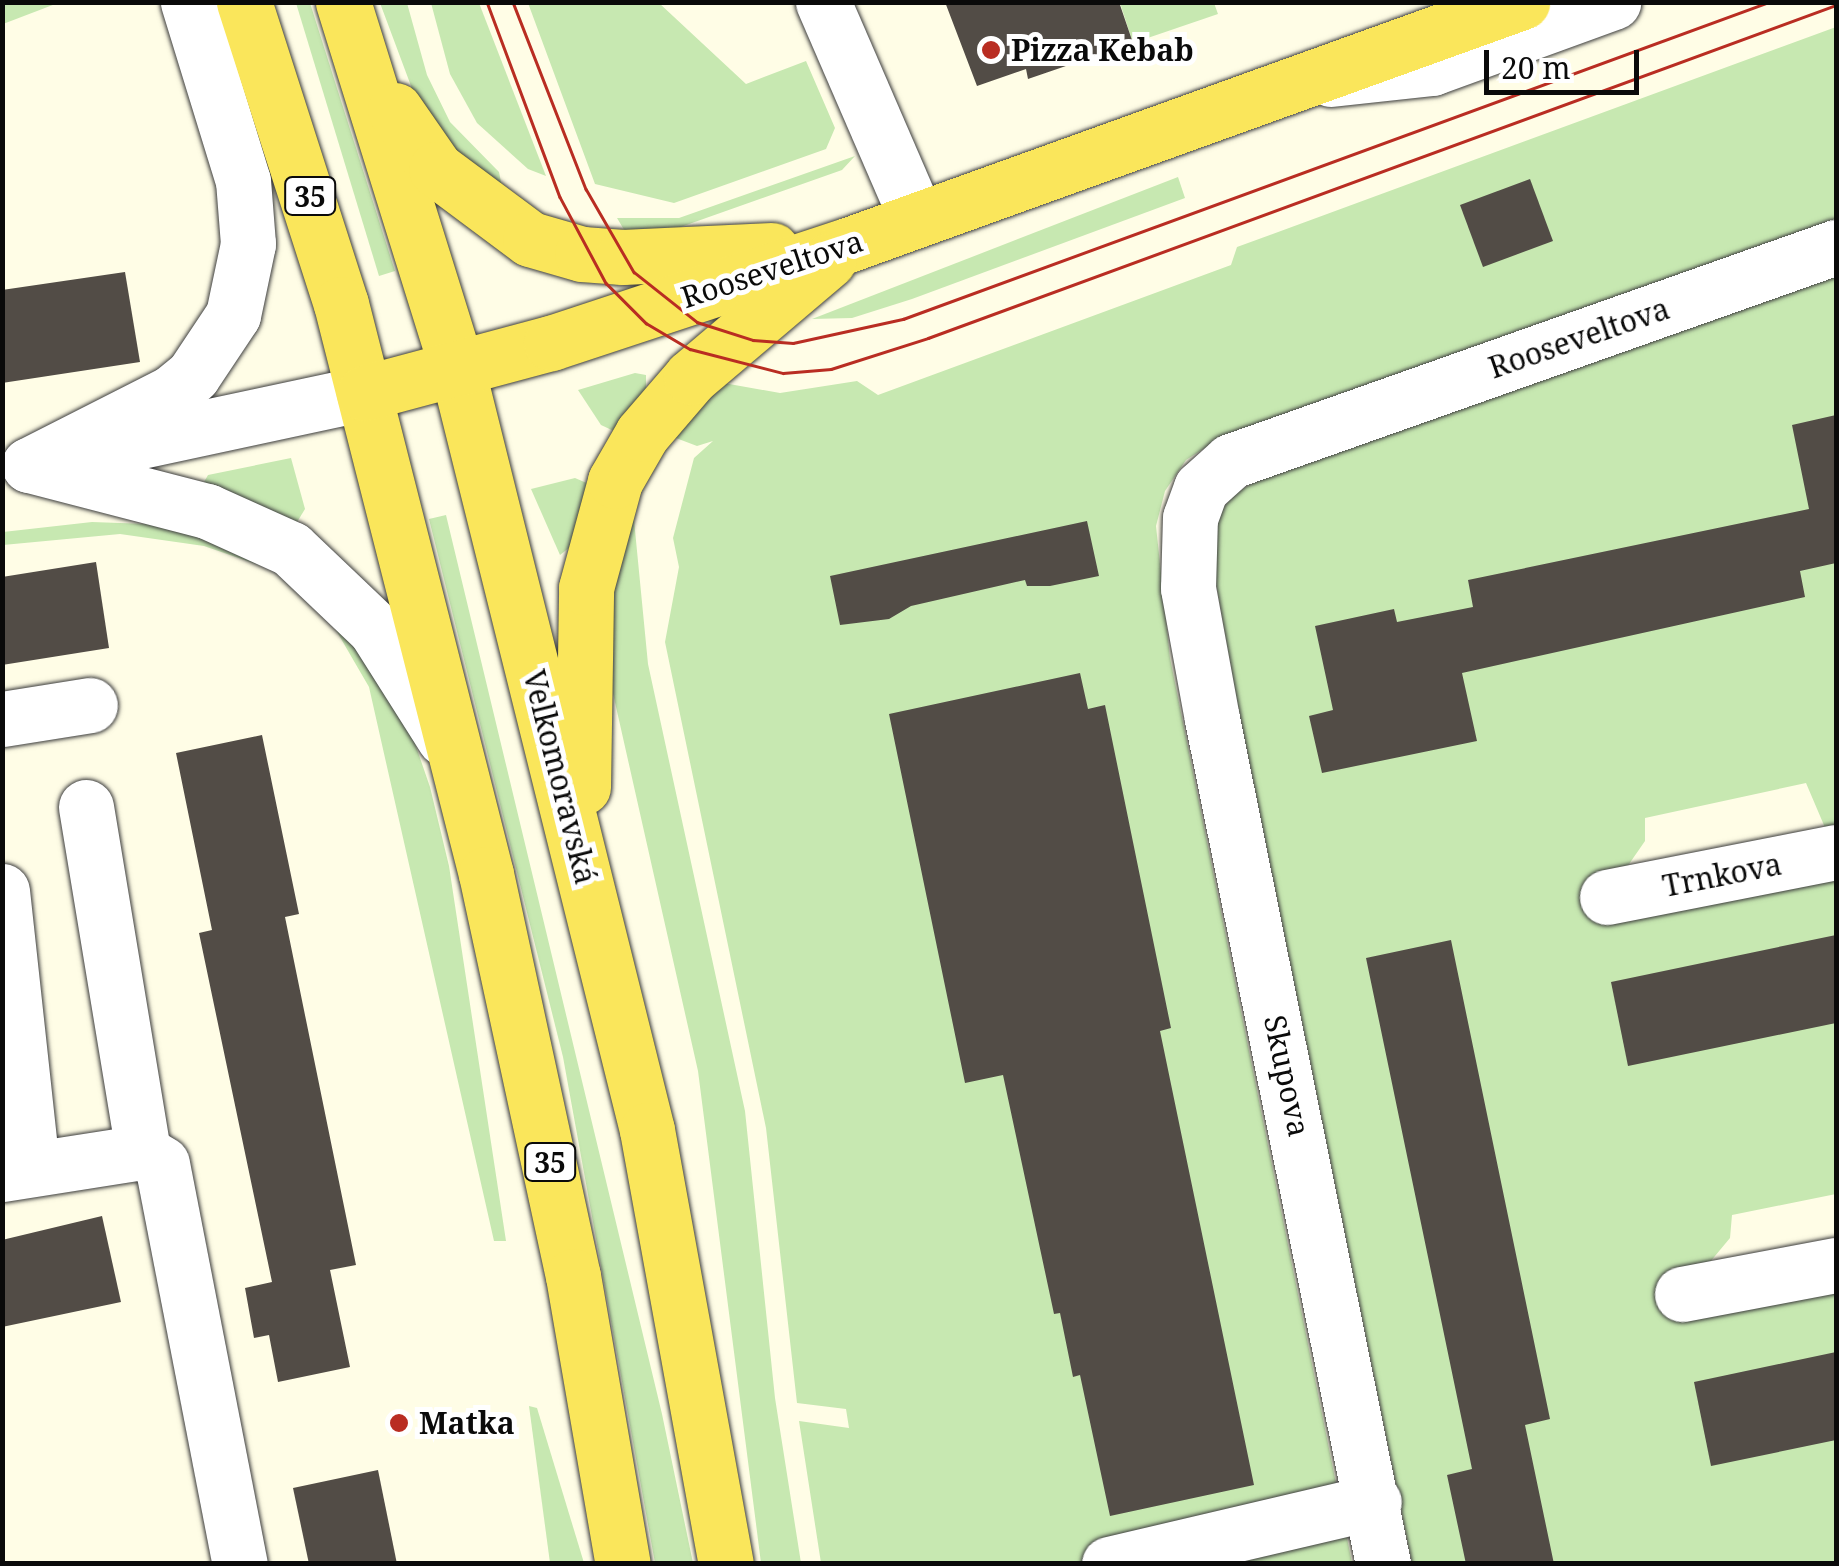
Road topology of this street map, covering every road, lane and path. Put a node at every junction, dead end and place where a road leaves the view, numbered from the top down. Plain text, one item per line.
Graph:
1 (188, 2) edge
2 (244, 2) edge
3 (344, 2) edge
4 (823, 2) edge
5 (1522, 2) edge
6 (1613, 2) edge
7 (1308, 80) junction
8 (917, 219) junction
9 (845, 246) junction
10 (1836, 247) edge
11 (457, 368) junction
12 (364, 393) junction
13 (16, 467) edge
14 (1188, 588) joint
15 (90, 705) dead end
16 (2, 719) edge
17 (458, 763) junction
18 (86, 807) dead end
19 (1836, 852) edge
20 (582, 870) junction
21 (2, 891) edge
22 (1607, 898) dead end
23 (144, 1152) junction
24 (17, 1171) edge
25 (1836, 1265) edge
26 (1682, 1294) dead end
27 (1374, 1502) junction
28 (240, 1564) edge
29 (623, 1564) edge
30 (726, 1564) edge
31 (1109, 1564) edge
32 (1382, 1564) edge

1 - 13 street
2 - 12 main road, 35
3 - 9 main road
3 - 11 main road, Velkomoravská
4 - 8 street
5 - 7 main road, Rooseveltova
6 - 7 street
7 - 8 main road, Rooseveltova
8 - 9 main road, Rooseveltova
9 - 11 main road, Rooseveltova
9 - 20 main road
10 - 14 street, Rooseveltova
11 - 12 main road, Rooseveltova
11 - 20 main road, Velkomoravská
12 - 13 street, Rooseveltova
12 - 17 main road, 35
13 - 17 street
14 - 27 street, Skupova
15 - 16 street
17 - 29 main road, 35
18 - 23 street
19 - 22 street, Trnkova
20 - 30 main road, Velkomoravská
21 - 24 street
23 - 24 street
23 - 28 street
25 - 26 street
27 - 31 street
27 - 32 street, Skupova

